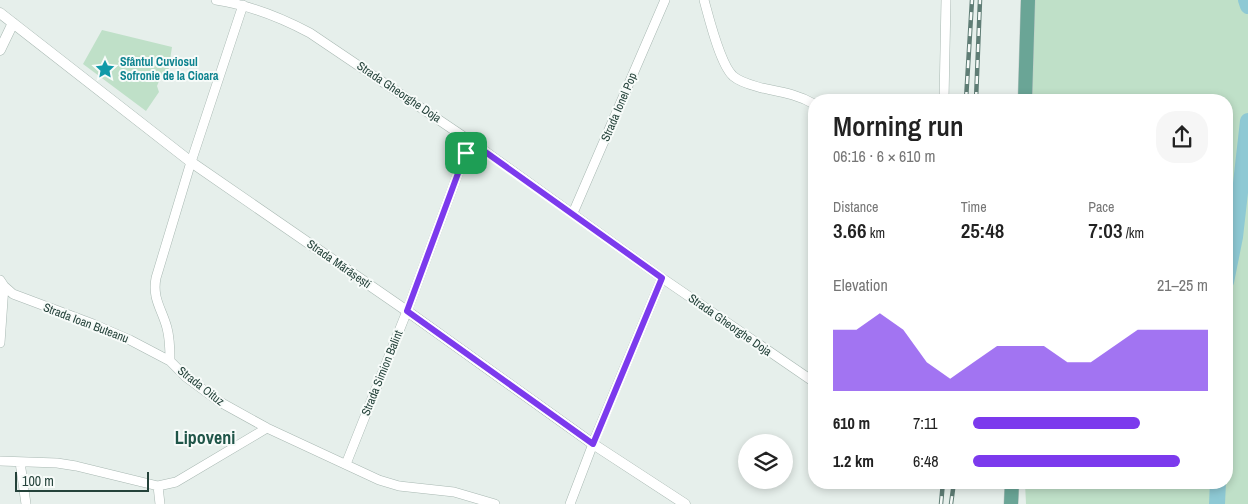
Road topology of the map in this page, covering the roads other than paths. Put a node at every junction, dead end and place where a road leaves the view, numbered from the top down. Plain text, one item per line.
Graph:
1 (216, 0) edge
2 (665, 0) edge
3 (704, 0) edge
4 (946, 0) edge
5 (1028, 0) edge
6 (238, 3) edge
7 (0, 13) edge
8 (13, 23) junction
9 (0, 50) edge
10 (944, 94) edge
11 (1025, 94) edge
12 (808, 100) edge
13 (470, 141) junction
14 (191, 162) junction
15 (572, 213) junction
16 (662, 278) junction
17 (2, 283) edge
18 (407, 311) junction
19 (0, 343) edge
20 (170, 360) junction
21 (808, 378) edge
22 (267, 428) junction
23 (593, 444) junction
24 (0, 461) edge
25 (20, 462) junction
26 (346, 464) junction
27 (158, 486) junction
28 (1012, 489) edge
29 (26, 504) edge
30 (160, 504) edge
31 (495, 504) edge
32 (570, 504) edge
33 (685, 504) edge
34 (1011, 504) edge

1 - 6 street, Strada Gheorghe Doja
2 - 15 street, Strada Ionel Pop
3 - 12 street
4 - 10 street
5 - 11 main road
6 - 13 street, Strada Gheorghe Doja
6 - 14 street, Strada Oituz
7 - 8 street, Strada Mărășești
8 - 9 street
8 - 14 street, Strada Mărășești
13 - 15 street, Strada Gheorghe Doja
13 - 18 street, Strada Simion Balint
14 - 18 street, Strada Mărășești
14 - 20 street, Strada Oituz
15 - 16 street, Strada Gheorghe Doja
16 - 21 street, Strada Gheorghe Doja
16 - 23 street
17 - 19 street, Strada Ioan Buteanu
17 - 20 street, Strada Ioan Buteanu
18 - 23 street, Strada Mărășești
18 - 26 street, Strada Simion Balint
20 - 22 street, Strada Oituz
22 - 26 street, Strada Oituz
22 - 27 street
23 - 32 street
23 - 33 street, Strada Mărășești
24 - 25 street
25 - 27 street
25 - 29 street
26 - 31 street, Strada Oituz
27 - 30 street
28 - 34 main road

